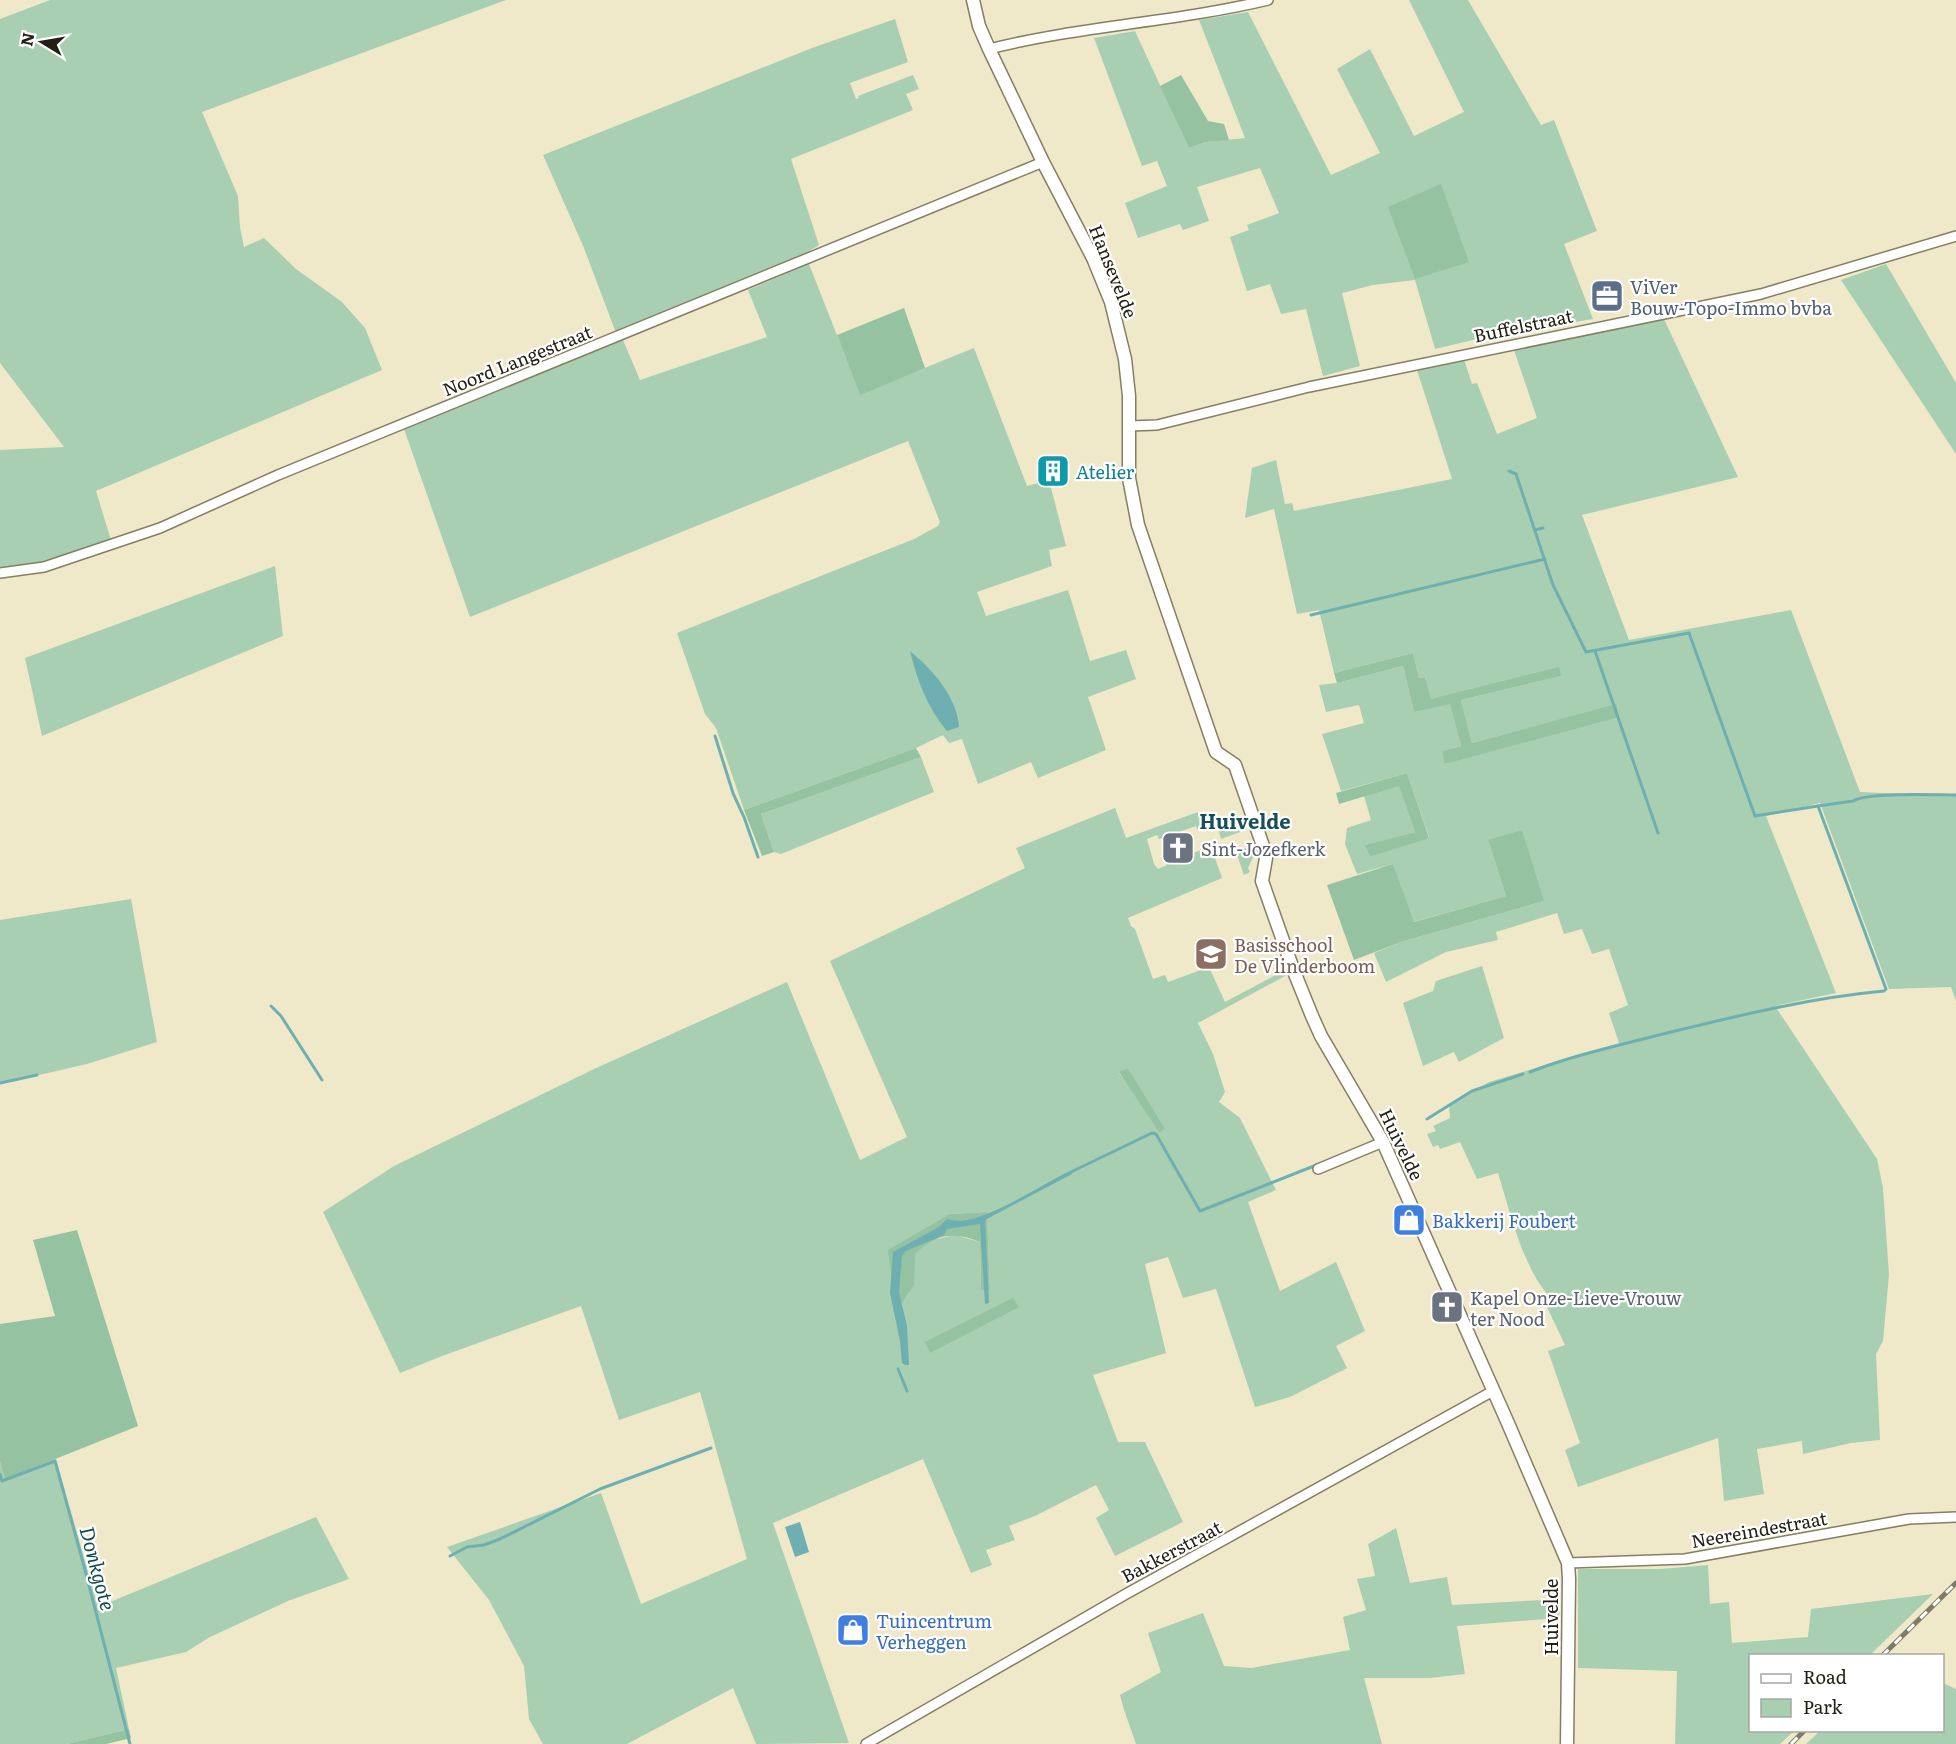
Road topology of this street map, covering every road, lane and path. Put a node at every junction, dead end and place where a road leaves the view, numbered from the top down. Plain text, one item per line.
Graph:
1 (973, 0) edge
2 (1268, 0) edge
3 (989, 49) junction
4 (1043, 162) junction
5 (1956, 236) edge
6 (1129, 426) junction
7 (0, 573) edge
8 (1201, 710) joint
9 (1383, 1142) junction
10 (1318, 1169) dead end
11 (1493, 1391) junction
12 (1956, 1517) edge
13 (1568, 1563) junction
14 (866, 1744) edge
15 (1567, 1744) edge

1 - 3 street, Hansevelde
2 - 3 street
3 - 4 street, Hansevelde
4 - 6 street, Hansevelde
4 - 7 street, Noord Langestraat
5 - 6 street, Buffelstraat
6 - 8 street, Hansevelde
8 - 9 street, Huivelde
9 - 10 street
9 - 11 street, Huivelde
11 - 13 street, Huivelde
11 - 14 street, Bakkerstraat
12 - 13 street, Neereindestraat
13 - 15 street, Huivelde

